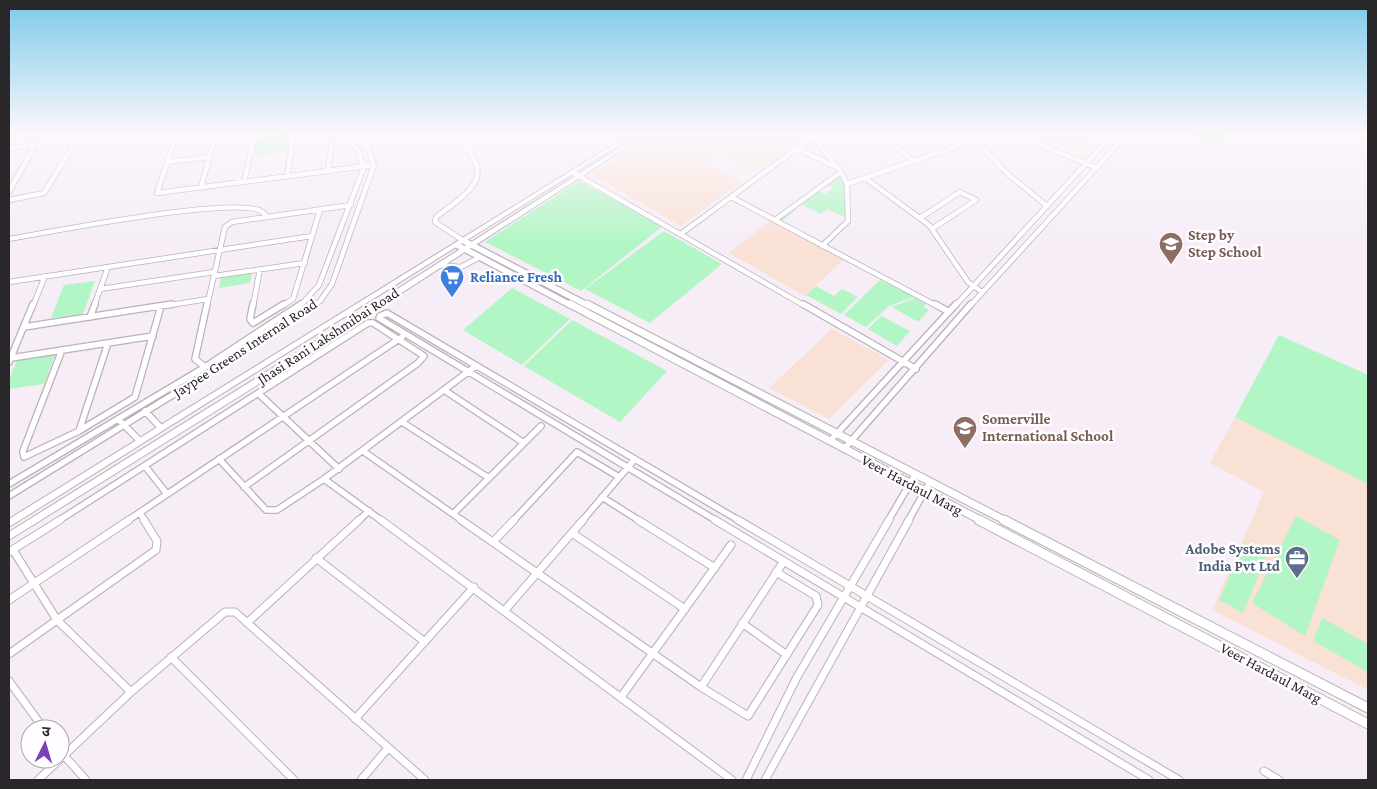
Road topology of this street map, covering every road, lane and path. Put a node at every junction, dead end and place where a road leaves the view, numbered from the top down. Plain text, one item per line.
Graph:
1 (21, 170) edge
2 (58, 170) edge
3 (164, 170) edge
4 (206, 170) edge
5 (247, 170) edge
6 (288, 170) edge
7 (339, 170) edge
8 (363, 170) edge
9 (372, 170) edge
10 (478, 170) edge
11 (580, 170) edge
12 (581, 170) edge
13 (767, 170) edge
14 (840, 170) joint
15 (888, 170) edge
16 (1005, 170) edge
17 (1080, 170) edge
18 (1095, 170) edge
19 (328, 171) joint
20 (575, 173) junction
21 (287, 176) junction
22 (865, 178) junction
23 (244, 182) junction
24 (848, 184) junction
25 (201, 187) junction
26 (9, 192) edge
27 (731, 197) junction
28 (9, 200) edge
29 (351, 205) junction
30 (1046, 206) junction
31 (320, 210) junction
32 (266, 217) junction
33 (920, 218) junction
34 (775, 220) junction
35 (932, 229) junction
36 (682, 233) junction
37 (312, 236) junction
38 (9, 239) edge
39 (464, 245) junction
40 (822, 246) junction
41 (220, 249) junction
42 (480, 257) junction
43 (304, 262) junction
44 (439, 265) junction
45 (108, 267) junction
46 (260, 269) junction
47 (214, 274) junction
48 (46, 276) junction
49 (9, 282) edge
50 (972, 286) junction
51 (100, 289) junction
52 (982, 292) junction
53 (208, 299) junction
54 (161, 306) junction
55 (949, 312) junction
56 (90, 317) junction
57 (24, 327) junction
58 (153, 336) junction
59 (403, 337) junction
60 (108, 343) junction
61 (62, 350) junction
62 (10, 357) edge
63 (903, 362) junction
64 (476, 366) junction
65 (205, 367) junction
66 (916, 369) junction
67 (469, 372) junction
68 (444, 390) junction
69 (259, 394) junction
70 (140, 406) junction
71 (146, 412) junction
72 (284, 417) junction
73 (118, 419) junction
74 (402, 422) junction
75 (124, 425) junction
76 (541, 426) dead end
77 (162, 428) junction
78 (79, 431) junction
79 (836, 434) junction
80 (140, 441) junction
81 (308, 441) junction
82 (830, 441) junction
83 (850, 442) junction
84 (524, 443) junction
85 (844, 449) junction
86 (363, 451) junction
87 (219, 460) junction
88 (634, 460) junction
89 (145, 466) junction
90 (627, 468) junction
91 (339, 469) junction
92 (915, 475) junction
93 (619, 477) junction
94 (489, 478) junction
95 (324, 479) junction
96 (930, 482) junction
97 (9, 484) edge
98 (910, 484) junction
99 (244, 486) junction
100 (924, 492) junction
101 (167, 494) junction
102 (9, 496) edge
103 (602, 497) junction
104 (369, 511) junction
105 (140, 513) junction
106 (453, 514) junction
107 (9, 523) edge
108 (572, 533) junction
109 (9, 536) edge
110 (493, 542) junction
111 (731, 545) dead end
112 (11, 551) edge
113 (316, 558) junction
114 (784, 562) junction
115 (715, 568) junction
116 (776, 572) junction
117 (537, 573) junction
118 (35, 582) junction
119 (474, 587) junction
120 (850, 587) junction
121 (866, 596) junction
122 (845, 597) junction
123 (9, 600) edge
124 (860, 607) junction
125 (685, 608) junction
126 (505, 610) junction
127 (57, 620) junction
128 (247, 623) junction
129 (742, 623) junction
130 (425, 642) junction
131 (653, 653) junction
132 (9, 654) edge
133 (787, 655) junction
134 (171, 657) junction
135 (9, 681) edge
136 (701, 687) junction
137 (130, 692) junction
138 (621, 697) junction
139 (1368, 708) edge
140 (355, 718) junction
141 (37, 719) edge
142 (1368, 724) edge
143 (70, 747) edge
144 (388, 748) junction
145 (70, 763) edge
146 (48, 769) edge
147 (1264, 771) dead end
148 (38, 780) edge
149 (86, 780) edge
150 (294, 780) edge
151 (361, 780) edge
152 (425, 780) edge
153 (732, 780) edge
154 (746, 780) edge
155 (764, 780) edge
156 (1149, 780) edge
157 (1179, 780) edge
158 (1280, 780) edge

1 - 26 street
2 - 28 street
3 - 25 street
4 - 25 street
5 - 23 street
6 - 21 street
7 - 19 street
8 - 29 street, Jaypee Greens Internal Road
9 - 71 street, Jaypee Greens Internal Road
10 - 39 street
11 - 20 main road, Jhasi Rani Lakshmibai Road
12 - 20 main road, Jhasi Rani Lakshmibai Road
13 - 27 street
14 - 24 street
14 - 34 street
15 - 22 street
16 - 30 street
17 - 30 street
18 - 52 street
19 - 21 street
20 - 36 street
20 - 39 main road, Jhasi Rani Lakshmibai Road
21 - 23 street
22 - 24 street
22 - 33 street
23 - 25 street
24 - 40 street
27 - 34 street
27 - 36 street
29 - 31 street
29 - 65 street, Jaypee Greens Internal Road
30 - 50 street
31 - 32 street
31 - 37 street
32 - 38 street
32 - 41 street
33 - 35 street
33 - 35 street
34 - 40 street
35 - 50 street
36 - 63 street
37 - 41 street
37 - 43 street
39 - 42 street, Veer Hardaul Marg
39 - 44 main road, Jhasi Rani Lakshmibai Road
39 - 77 main road, Jhasi Rani Lakshmibai Road
39 - 79 street, Veer Hardaul Marg
40 - 55 street
41 - 45 street
41 - 47 street
42 - 44 street
42 - 82 street, Veer Hardaul Marg
43 - 46 street
43 - 46 street
44 - 109 main road, Jhasi Rani Lakshmibai Road
45 - 48 street
45 - 51 street
46 - 47 street
47 - 51 street
47 - 53 street
48 - 49 street
48 - 57 street
50 - 52 street
50 - 55 street
51 - 56 street
52 - 66 street
53 - 54 street
53 - 65 street
54 - 56 street
54 - 58 street
55 - 63 street
56 - 57 street
57 - 62 street
58 - 60 street
58 - 78 street
59 - 64 street
59 - 67 street
59 - 69 street
59 - 72 street
59 - 81 street
60 - 61 street
60 - 78 street
61 - 62 street
61 - 78 street
63 - 66 street
63 - 79 street
64 - 67 street
64 - 88 street
65 - 70 street, Jaypee Greens Internal Road
66 - 83 street
67 - 68 street
67 - 90 street
68 - 74 street
68 - 84 street
69 - 72 street
69 - 89 street
70 - 71 street
70 - 73 street, Jaypee Greens Internal Road
71 - 75 street, Jaypee Greens Internal Road
71 - 77 street
72 - 81 street
72 - 87 street
73 - 75 street
73 - 97 street, Jaypee Greens Internal Road
74 - 86 street
74 - 94 street
75 - 80 street
75 - 102 street, Jaypee Greens Internal Road
76 - 84 street
77 - 80 main road, Jhasi Rani Lakshmibai Road
79 - 82 street
79 - 83 street, Veer Hardaul Marg
80 - 107 main road, Jhasi Rani Lakshmibai Road
81 - 91 street
81 - 99 street
82 - 85 street, Veer Hardaul Marg
83 - 85 street
83 - 92 street, Veer Hardaul Marg
84 - 94 street
85 - 98 street, Veer Hardaul Marg
86 - 91 street
86 - 106 street
87 - 99 street
87 - 101 street
88 - 90 street
88 - 120 street
89 - 101 street
89 - 112 street
90 - 93 street
90 - 114 street
91 - 95 street
92 - 96 street, Veer Hardaul Marg
92 - 98 street
93 - 103 street
93 - 110 street
94 - 106 street
95 - 99 street
95 - 104 street
96 - 100 street
96 - 139 street, Veer Hardaul Marg
98 - 100 street, Veer Hardaul Marg
98 - 120 street
100 - 121 street
100 - 142 street, Veer Hardaul Marg
101 - 105 street
103 - 108 street
103 - 115 street
104 - 113 street
104 - 119 street
105 - 118 street
105 - 127 street
106 - 110 street
108 - 117 street
108 - 125 street
110 - 117 street
111 - 115 street
112 - 118 street
113 - 128 street
113 - 130 street
114 - 116 street
114 - 122 street
115 - 125 street
116 - 129 street
116 - 133 street
117 - 126 street
117 - 131 street
118 - 123 street
118 - 127 street
119 - 126 street
119 - 130 street
120 - 121 street
120 - 122 street
121 - 124 street
121 - 157 street
122 - 124 street
122 - 154 street
124 - 155 street
124 - 156 street
125 - 131 street
126 - 138 street
127 - 132 street
127 - 137 street
128 - 134 street
128 - 140 street
129 - 133 street
129 - 136 street
130 - 140 street
131 - 136 street
131 - 138 street
133 - 136 street
134 - 137 street
134 - 150 street
135 - 141 street
137 - 143 street
138 - 153 street
140 - 144 street
144 - 151 street
144 - 152 street
145 - 149 street
146 - 148 street
147 - 158 street

